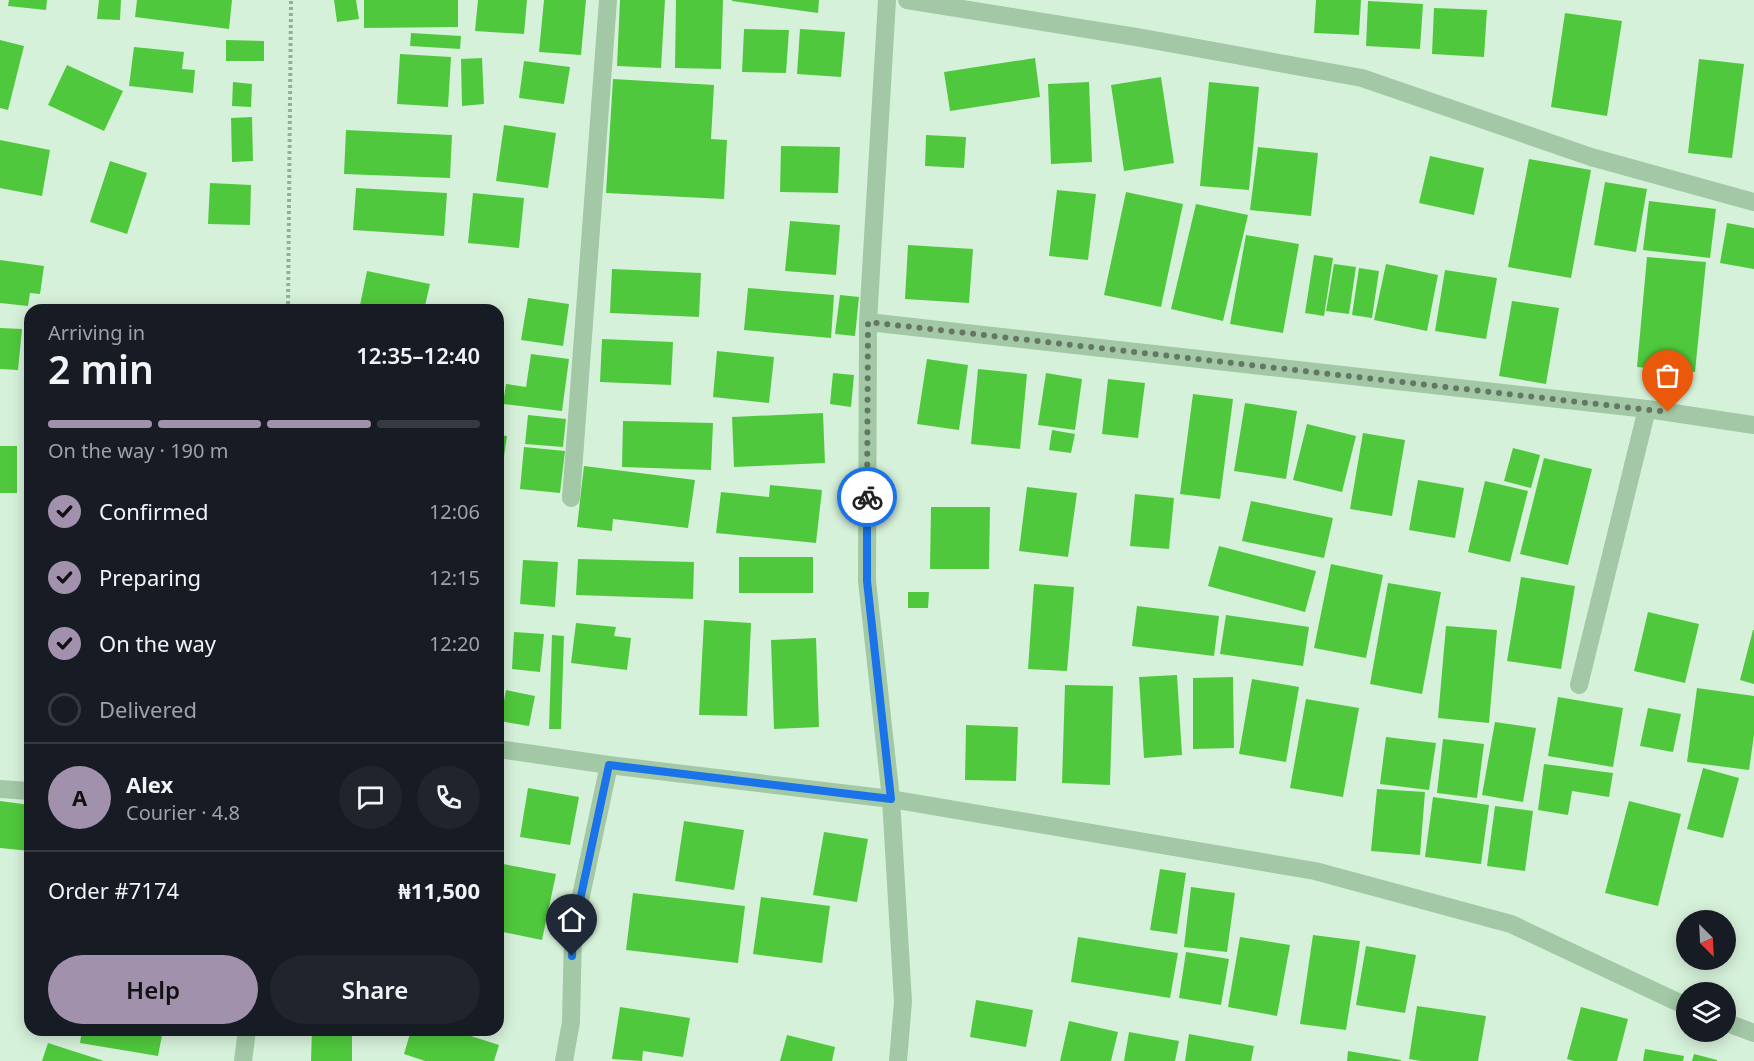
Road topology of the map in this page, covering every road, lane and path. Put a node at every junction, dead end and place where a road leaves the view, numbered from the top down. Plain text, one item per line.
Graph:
1 (291, 0) edge
2 (609, 0) edge
3 (887, 0) edge
4 (907, 0) edge
5 (1754, 202) edge
6 (288, 304) edge
7 (868, 322) junction
8 (1647, 409) junction
9 (1754, 425) edge
10 (571, 498) dead end
11 (1579, 685) dead end
12 (504, 750) edge
13 (609, 765) junction
14 (0, 789) edge
15 (24, 791) edge
16 (891, 799) junction
17 (1676, 1001) edge
18 (1736, 1026) edge
19 (1754, 1033) edge
20 (246, 1036) edge
21 (243, 1061) edge
22 (564, 1061) edge
23 (898, 1061) edge

1 - 6 path
2 - 10 street
3 - 7 street
4 - 5 street
7 - 8 street
7 - 16 street
8 - 9 street
8 - 11 street
12 - 13 street
13 - 16 street
13 - 22 street
14 - 15 street
16 - 17 street
16 - 23 street
18 - 19 street
20 - 21 street

